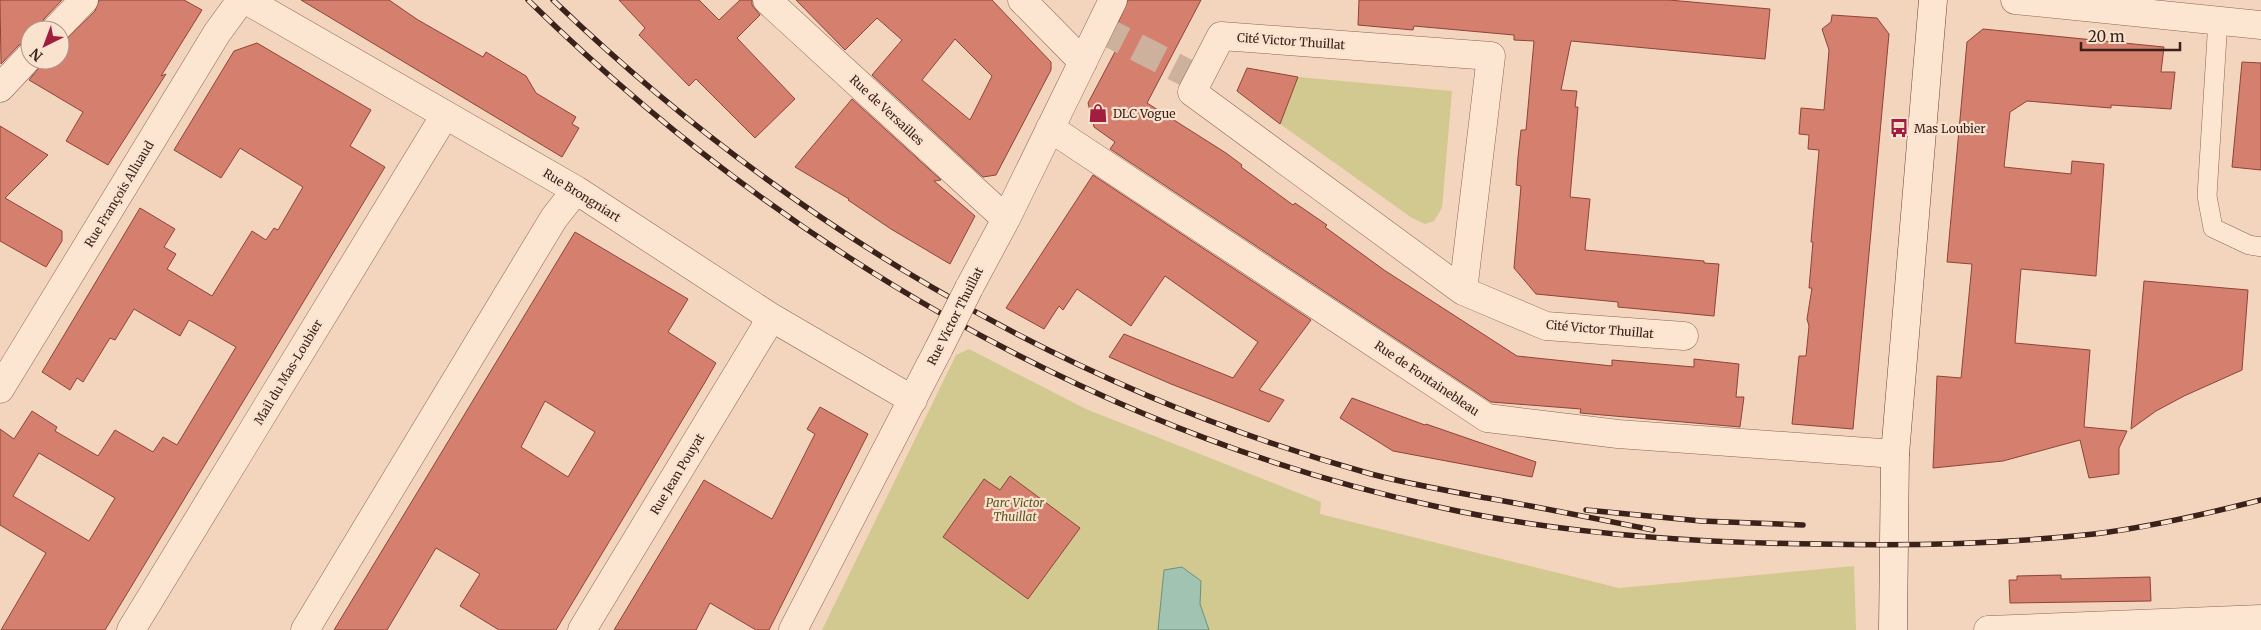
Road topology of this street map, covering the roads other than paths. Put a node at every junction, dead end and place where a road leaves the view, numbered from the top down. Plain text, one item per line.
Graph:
1 (84, 0) edge
2 (241, 0) edge
3 (246, 0) edge
4 (768, 0) edge
5 (1022, 0) edge
6 (1113, 0) edge
7 (1933, 0) edge
8 (2015, 0) edge
9 (2218, 10) edge
10 (65, 20) edge
11 (2261, 25) edge
12 (1083, 62) junction
13 (20, 67) edge
14 (0, 88) edge
15 (445, 115) junction
16 (1050, 128) junction
17 (576, 190) junction
18 (1006, 219) junction
19 (2261, 247) edge
20 (1463, 291) junction
21 (769, 316) junction
22 (1684, 336) dead end
23 (0, 389) edge
24 (913, 400) junction
25 (1895, 454) junction
26 (2261, 619) edge
27 (2234, 625) edge
28 (2085, 628) edge
29 (131, 630) edge
30 (305, 630) edge
31 (582, 630) edge
32 (793, 630) edge
33 (1893, 630) edge
34 (1988, 630) edge

1 - 10 street
2 - 23 street, Rue François Alluaud
3 - 15 street, Rue Brongniart
4 - 18 street, Rue de Versailles
5 - 12 street
6 - 12 street, Rue Victor Thuillat
7 - 25 street
8 - 9 street
9 - 11 street
9 - 19 lane
12 - 16 street, Rue Victor Thuillat
13 - 14 street
15 - 17 street, Rue Brongniart
15 - 29 street, Mail du Mas-Loubier
16 - 18 street, Rue Victor Thuillat
16 - 25 street, Rue de Fontainebleau
17 - 21 street, Rue Brongniart
17 - 30 street
18 - 24 street, Rue Victor Thuillat, bridge
20 - 20 street, Cité Victor Thuillat
20 - 22 street, Cité Victor Thuillat
21 - 24 street, Rue Brongniart
21 - 31 street, Rue Jean Pouyat
24 - 32 street, Rue Victor Thuillat
25 - 33 street
26 - 27 street
27 - 28 street
28 - 34 street

